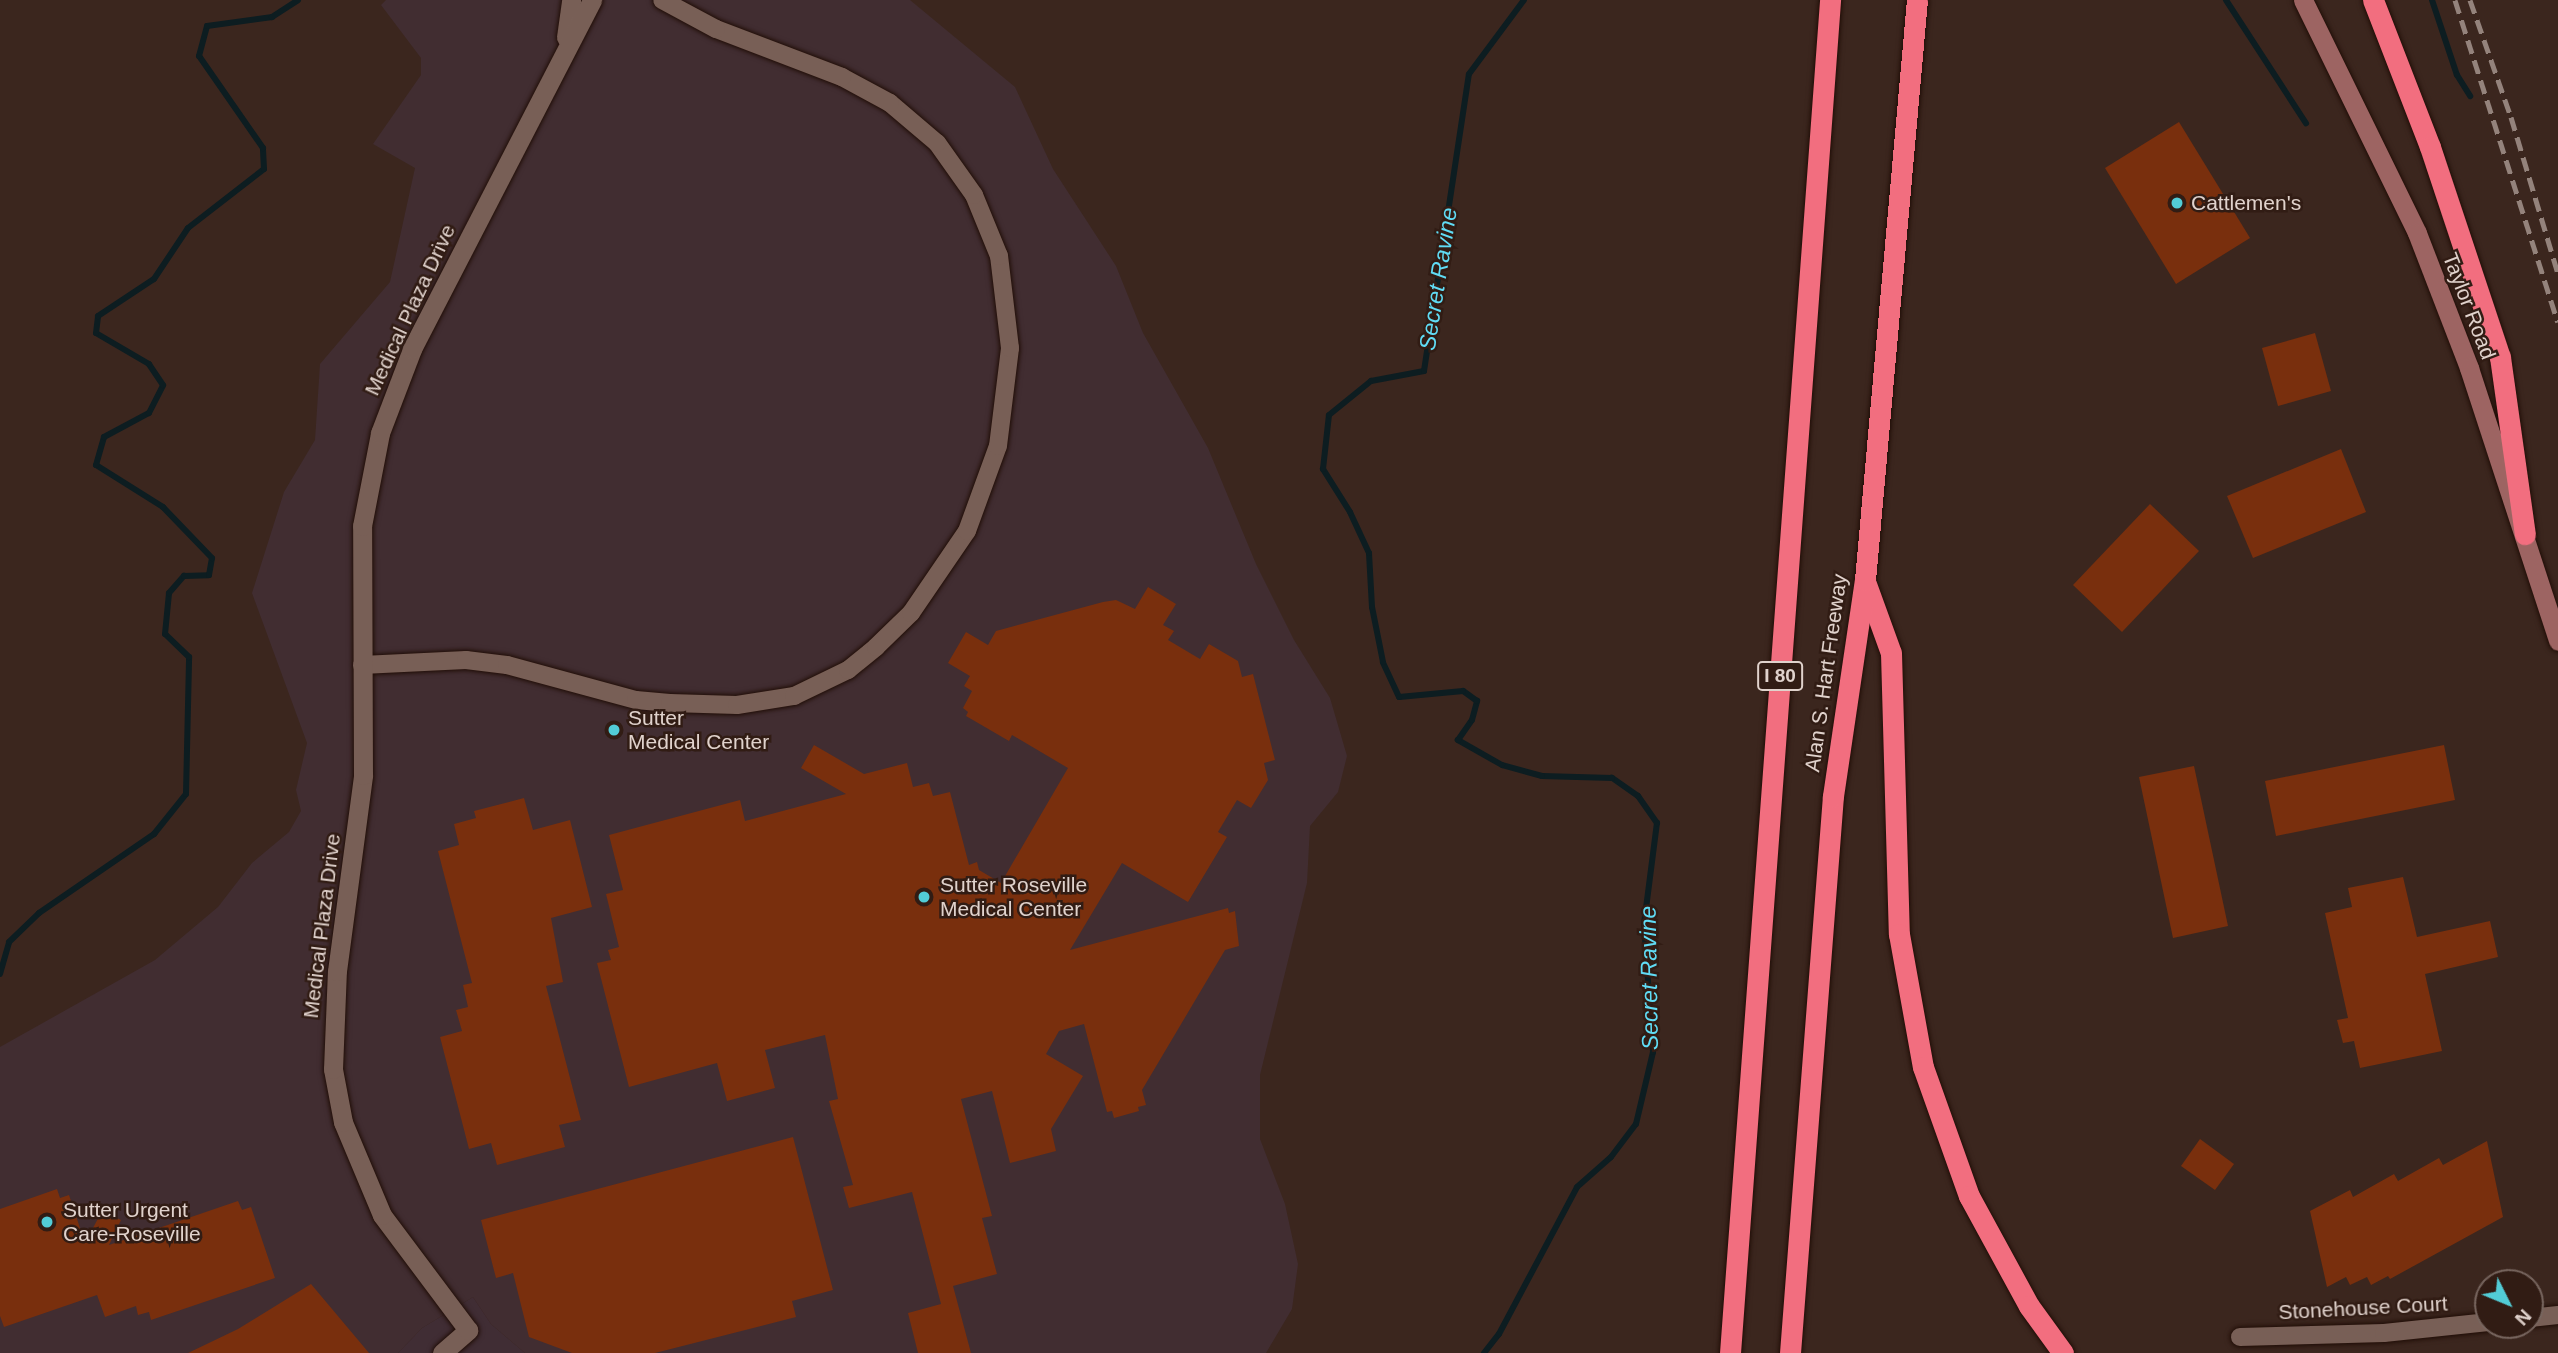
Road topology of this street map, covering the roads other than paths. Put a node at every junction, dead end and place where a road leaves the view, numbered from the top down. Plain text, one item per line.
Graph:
1 (571, 0) edge
2 (592, 0) edge
3 (662, 0) edge
4 (1829, 0) edge
5 (1917, 0) edge
6 (2304, 0) edge
7 (2373, 0) edge
8 (563, 55) junction
9 (2525, 534) junction
10 (1865, 580) junction
11 (2558, 641) edge
12 (362, 665) junction
13 (2474, 1323) edge
14 (2239, 1337) dead end
15 (442, 1353) edge
16 (1730, 1353) edge
17 (1790, 1353) edge
18 (2063, 1353) edge

1 - 8 street
2 - 8 street, Medical Plaza Drive
3 - 12 street
4 - 16 highway, Alan S. Hart Freeway / I 80
5 - 10 highway, Alan S. Hart Freeway
6 - 9 main road, Taylor Road
7 - 9 highway
8 - 12 street, Medical Plaza Drive
9 - 11 main road, Taylor Road
10 - 17 highway, Alan S. Hart Freeway
10 - 18 highway
12 - 15 street, Medical Plaza Drive
13 - 14 street, Stonehouse Court

